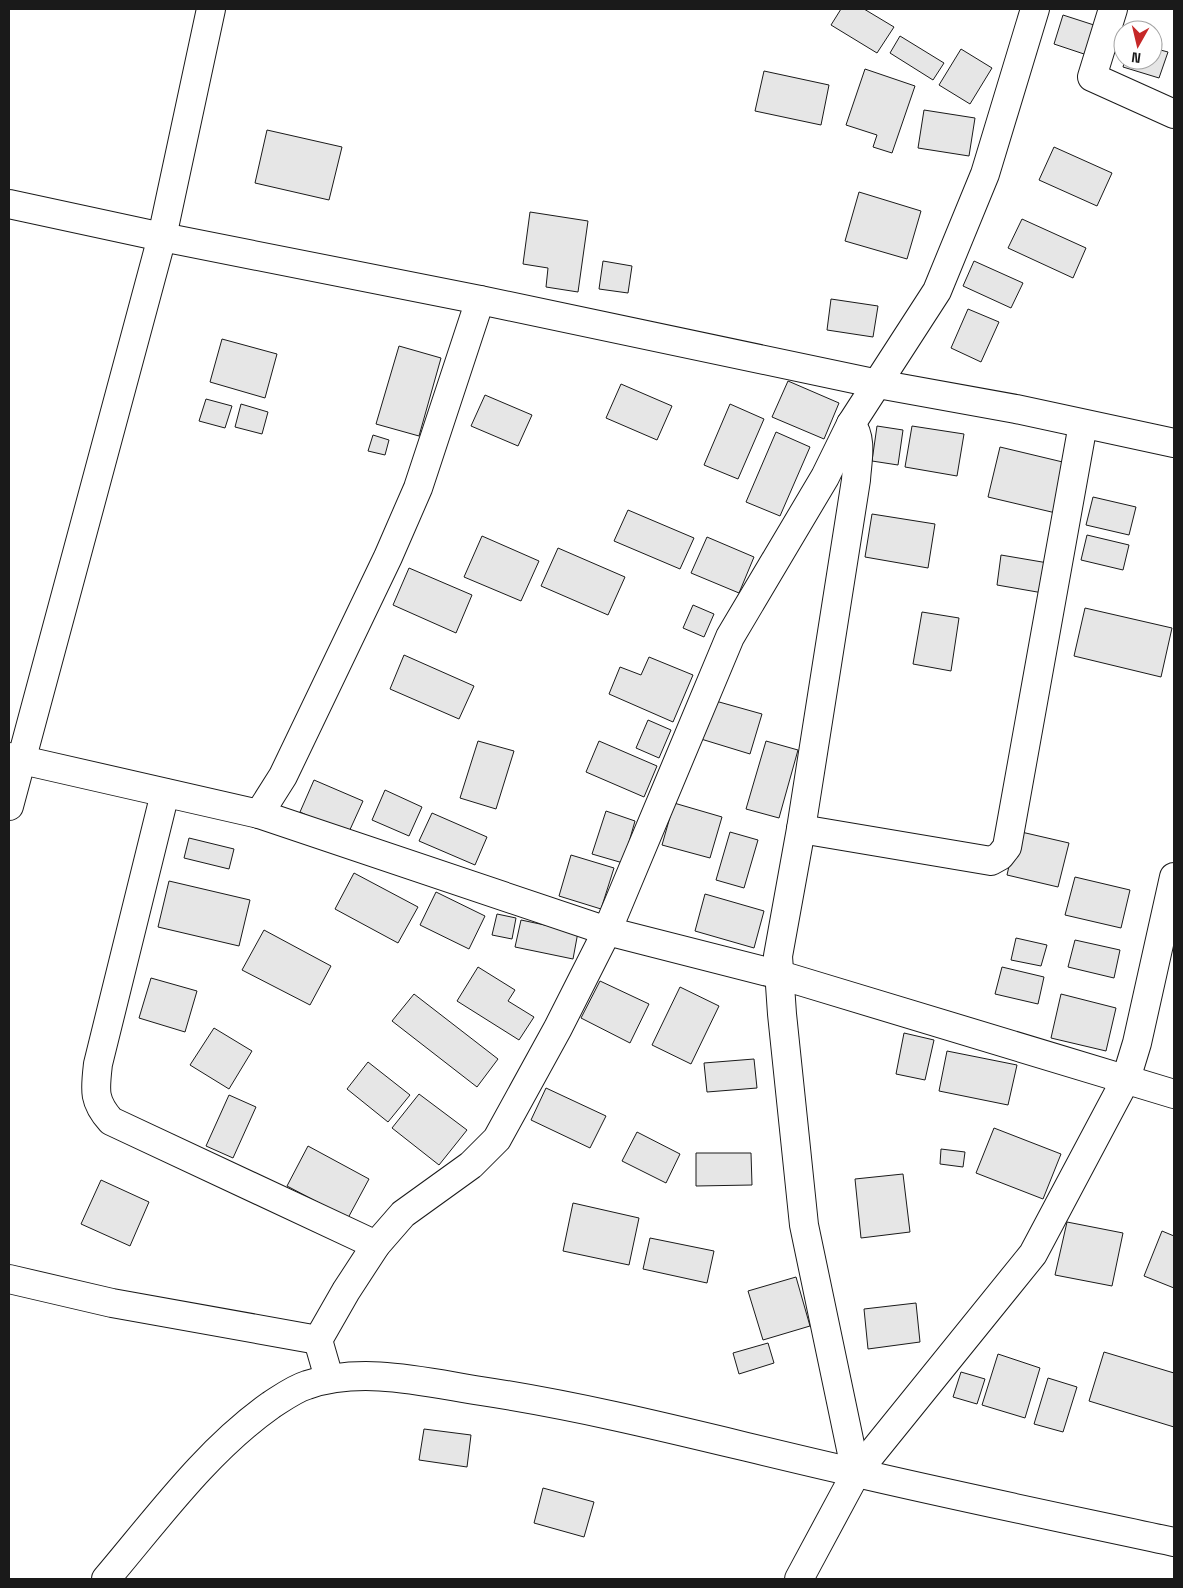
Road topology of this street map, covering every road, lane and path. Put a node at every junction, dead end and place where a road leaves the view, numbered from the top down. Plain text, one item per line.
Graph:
1 (211, 9) edge
2 (1035, 9) edge
3 (1113, 9) edge
4 (1174, 114) edge
5 (9, 204) edge
6 (162, 237) junction
7 (480, 300) junction
8 (878, 384) junction
9 (851, 424) junction
10 (1083, 424) junction
11 (1174, 443) edge
12 (15, 758) edge
13 (165, 793) junction
14 (9, 806) edge
15 (259, 814) junction
16 (801, 829) junction
17 (1174, 877) edge
18 (608, 931) junction
19 (780, 975) junction
20 (1126, 1079) junction
21 (1174, 1094) edge
22 (376, 1245) junction
23 (9, 1279) edge
24 (318, 1340) junction
25 (329, 1378) junction
26 (856, 1473) junction
27 (1174, 1542) edge
28 (106, 1579) edge
29 (799, 1579) edge

1 - 6 street
2 - 8 street
3 - 4 street
5 - 6 street
6 - 7 street
6 - 12 street
7 - 8 street
7 - 15 street
8 - 9 street
8 - 10 street
9 - 16 street
9 - 18 street
10 - 11 street
10 - 16 street
12 - 13 street
12 - 14 street
13 - 15 street
13 - 22 street
15 - 18 street
16 - 19 street
17 - 20 street
18 - 19 street
18 - 22 street
19 - 20 street
19 - 26 street
20 - 21 street
20 - 26 street
22 - 24 street
23 - 24 street
24 - 25 street
25 - 26 street
25 - 28 street
26 - 27 street
26 - 29 street

